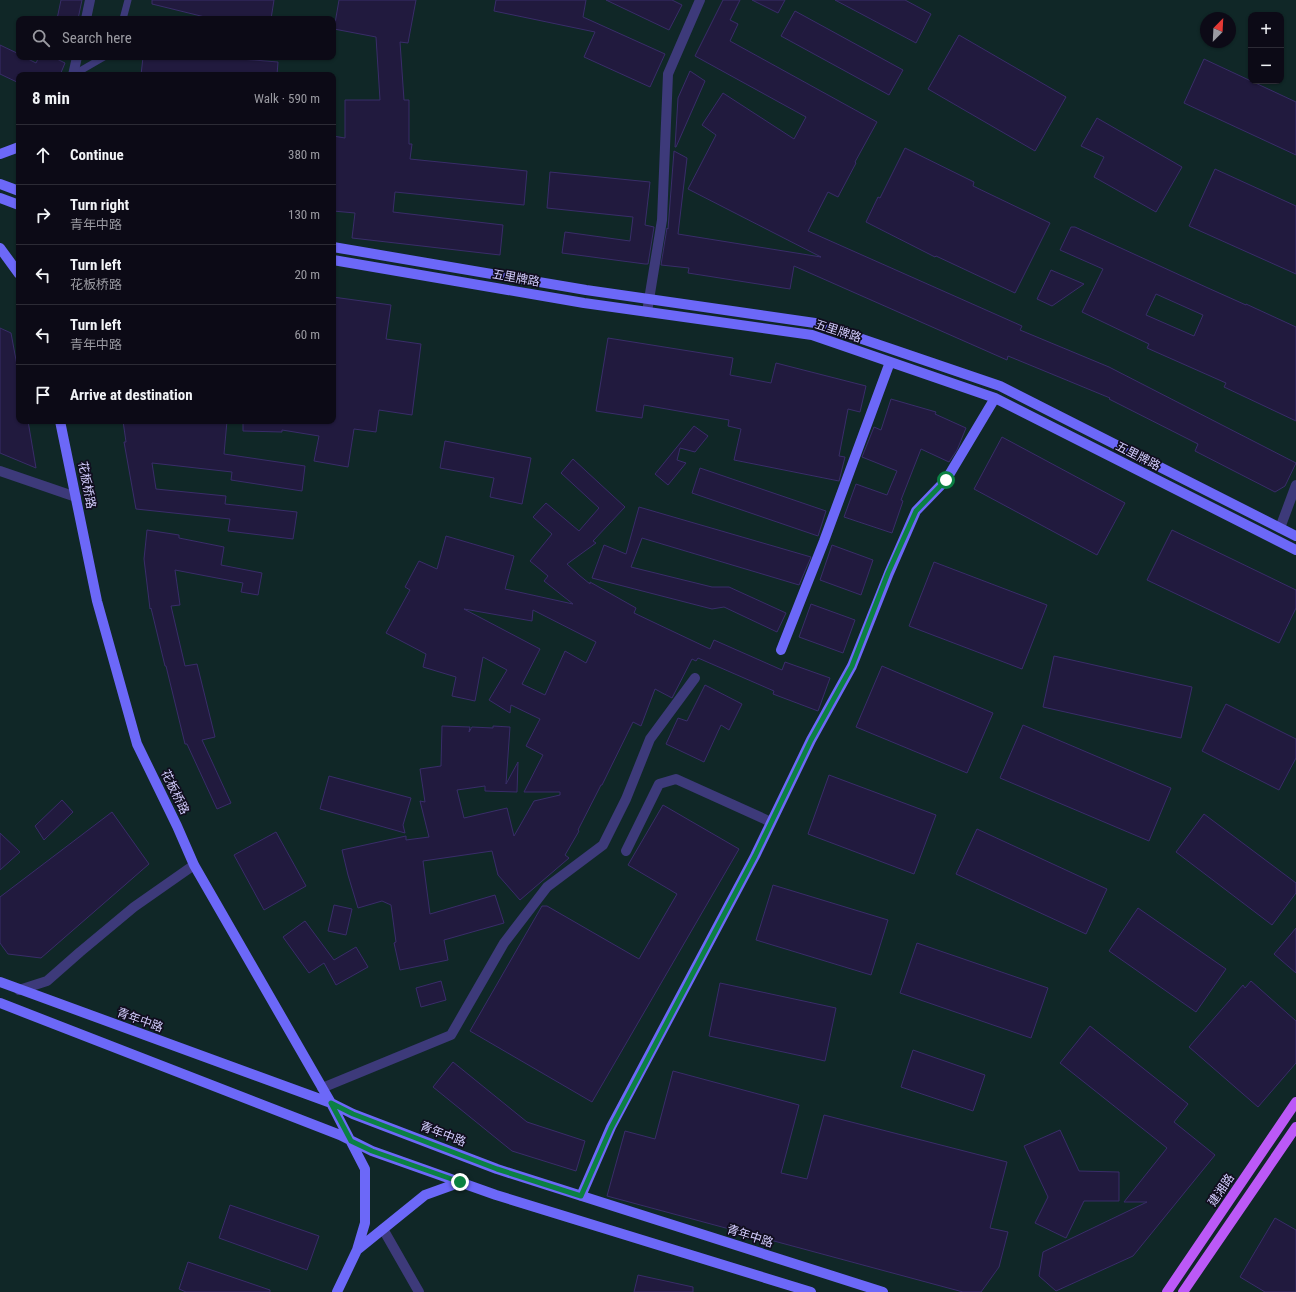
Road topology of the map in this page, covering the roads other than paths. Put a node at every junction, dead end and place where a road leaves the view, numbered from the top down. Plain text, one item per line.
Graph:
1 (90, 0) edge
2 (128, 0) edge
3 (700, 0) edge
4 (87, 16) edge
5 (124, 16) edge
6 (76, 60) edge
7 (99, 60) edge
8 (74, 72) edge
9 (78, 72) edge
10 (16, 148) edge
11 (0, 154) edge
12 (0, 184) edge
13 (16, 190) edge
14 (0, 198) edge
15 (16, 204) edge
16 (0, 248) edge
17 (336, 248) edge
18 (336, 261) edge
19 (16, 270) edge
20 (648, 299) junction
21 (647, 312) junction
22 (890, 362) junction
23 (995, 398) junction
24 (61, 424) edge
25 (0, 471) edge
26 (1296, 485) edge
27 (76, 497) junction
28 (1280, 528) junction
29 (1296, 536) edge
30 (1296, 550) edge
31 (781, 650) dead end
32 (695, 678) dead end
33 (771, 822) junction
34 (626, 851) dead end
35 (194, 865) junction
36 (0, 982) edge
37 (20, 990) junction
38 (0, 1003) edge
39 (322, 1088) junction
40 (1296, 1102) edge
41 (331, 1103) junction
42 (1296, 1127) edge
43 (351, 1141) junction
44 (460, 1182) junction
45 (581, 1196) junction
46 (383, 1229) junction
47 (357, 1250) junction
48 (337, 1292) edge
49 (418, 1292) edge
50 (811, 1292) edge
51 (883, 1292) edge
52 (1167, 1292) edge
53 (1183, 1292) edge

1 - 4 street
2 - 5 lane
3 - 20 street
6 - 8 street
7 - 9 lane
10 - 11 main road
12 - 13 main road
14 - 15 main road
16 - 19 main road
17 - 20 main road, 五里牌路
18 - 21 main road, 五里牌路
20 - 21 street
20 - 28 main road, 五里牌路
21 - 22 main road, 五里牌路
22 - 23 main road, 五里牌路
22 - 31 main road
23 - 30 main road, 五里牌路
23 - 33 main road
24 - 27 main road, 花板桥路
25 - 27 street
26 - 28 street
27 - 35 main road, 花板桥路
28 - 29 main road, 五里牌路
32 - 39 street
33 - 34 street
33 - 45 main road
35 - 37 street
35 - 39 main road, 花板桥路
36 - 37 main road, 青年中路
37 - 41 main road, 青年中路
38 - 43 main road
39 - 41 main road, 花板桥路
40 - 52 main road, 建湘路
41 - 43 main road, 花板桥路
41 - 45 main road, 青年中路
42 - 53 main road
43 - 44 main road
43 - 47 main road, 花板桥路
44 - 46 main road
44 - 50 main road
45 - 51 main road, 青年中路
46 - 47 main road
46 - 49 street
47 - 48 main road, 花板桥路

